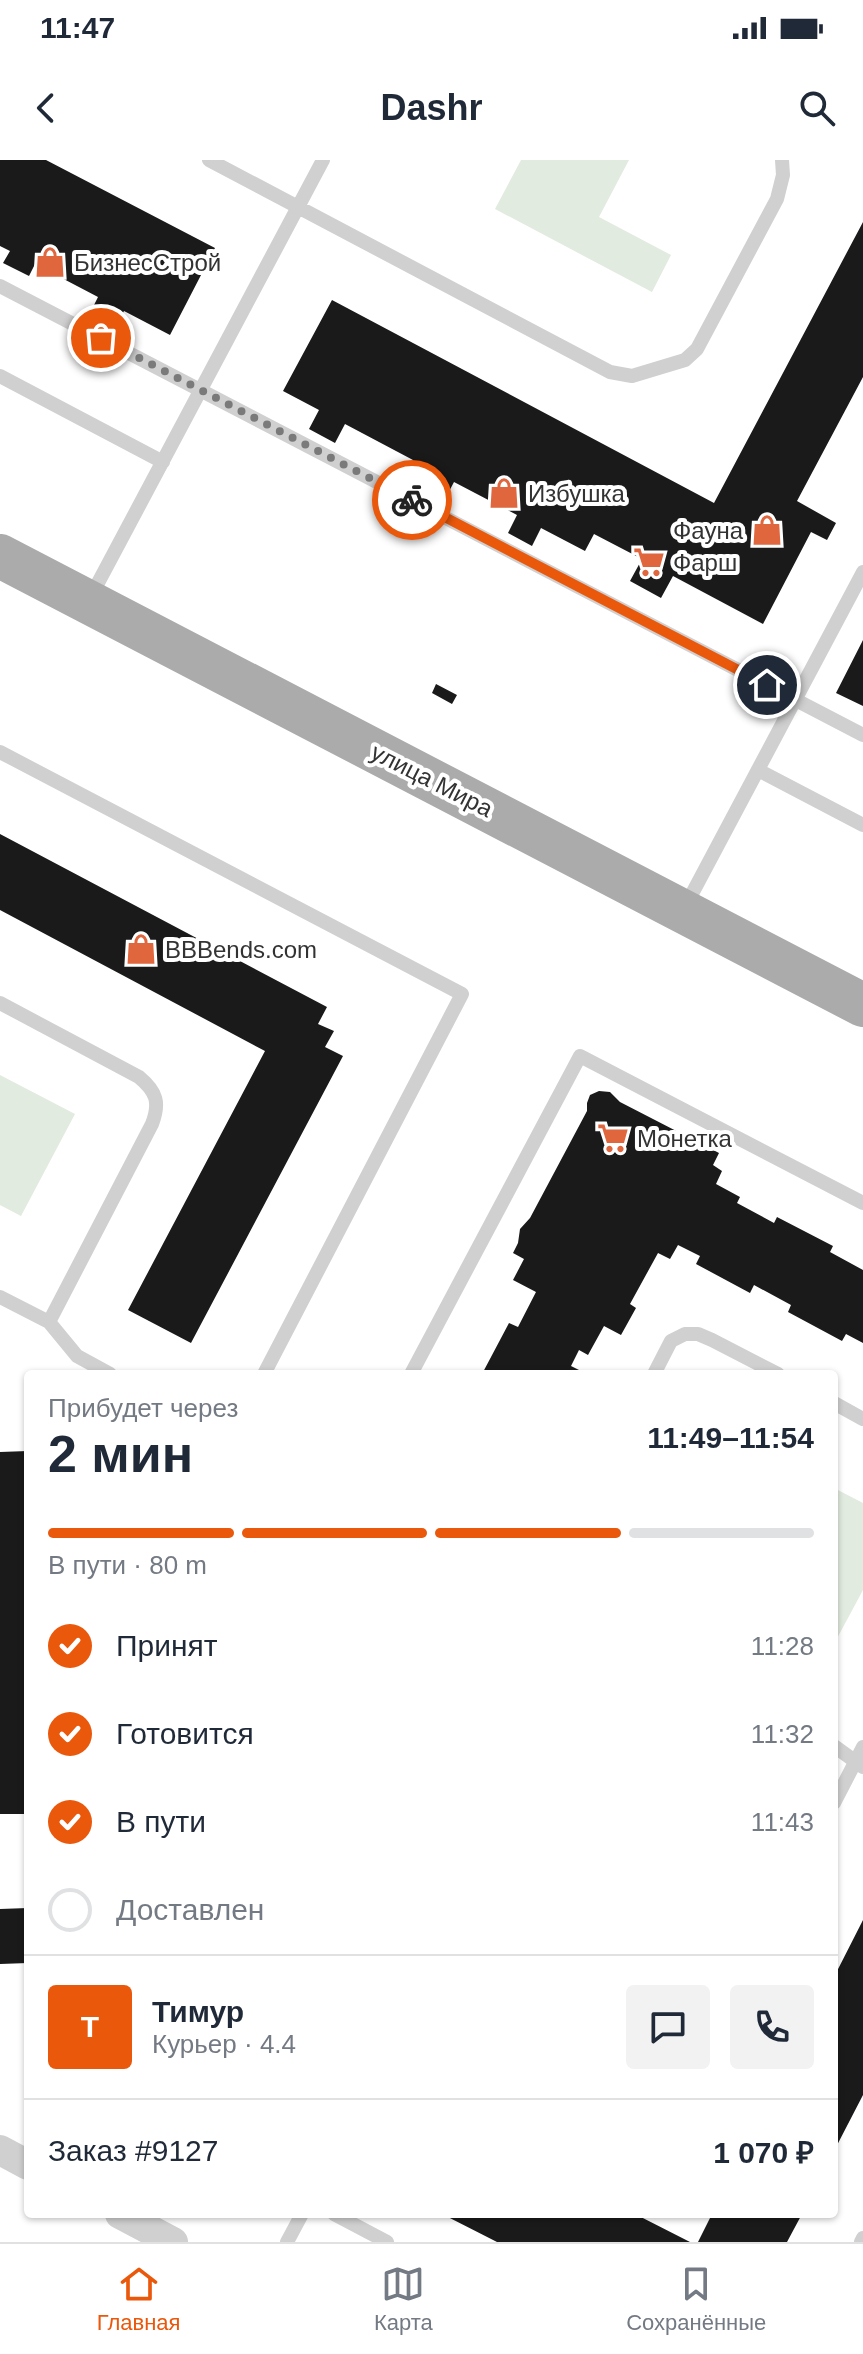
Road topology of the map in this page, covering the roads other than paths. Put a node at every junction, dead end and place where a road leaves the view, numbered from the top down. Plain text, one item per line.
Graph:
1 (209, 160) edge
2 (323, 160) edge
3 (782, 160) edge
4 (298, 209) junction
5 (0, 286) edge
6 (0, 376) edge
7 (202, 391) junction
8 (163, 462) junction
9 (0, 556) edge
10 (863, 572) edge
11 (88, 602) junction
12 (795, 700) junction
13 (863, 735) edge
14 (0, 752) edge
15 (758, 770) junction
16 (863, 825) edge
17 (683, 910) junction
18 (0, 1003) edge
19 (863, 1005) edge
20 (863, 1203) edge
21 (0, 1297) edge
22 (49, 1322) junction
23 (103, 1370) edge
24 (266, 1370) edge
25 (413, 1370) edge
26 (656, 1370) edge
27 (770, 1370) edge
28 (838, 1405) edge
29 (863, 1419) edge
30 (863, 1747) edge
31 (838, 1749) edge
32 (859, 1765) edge
33 (838, 1797) edge
34 (0, 2150) edge
35 (24, 2163) edge
36 (128, 2218) edge
37 (300, 2218) edge
38 (342, 2218) edge
39 (173, 2242) edge
40 (287, 2242) edge
41 (387, 2242) edge

1 - 4 lane
2 - 4 lane
3 - 4 lane
4 - 7 lane
5 - 7 lane
6 - 8 lane
7 - 8 lane
7 - 12 lane
8 - 11 lane
9 - 11 main road, улица Мира
10 - 12 lane
11 - 17 main road, улица Мира
12 - 13 lane
12 - 15 lane
14 - 24 lane
15 - 16 lane
15 - 17 lane
17 - 19 main road, улица Мира
18 - 22 lane
20 - 25 lane
21 - 22 lane
22 - 23 lane
26 - 27 lane
28 - 29 lane
30 - 32 lane
31 - 32 lane
32 - 33 lane
34 - 35 street
36 - 39 street
37 - 40 lane
38 - 41 lane

